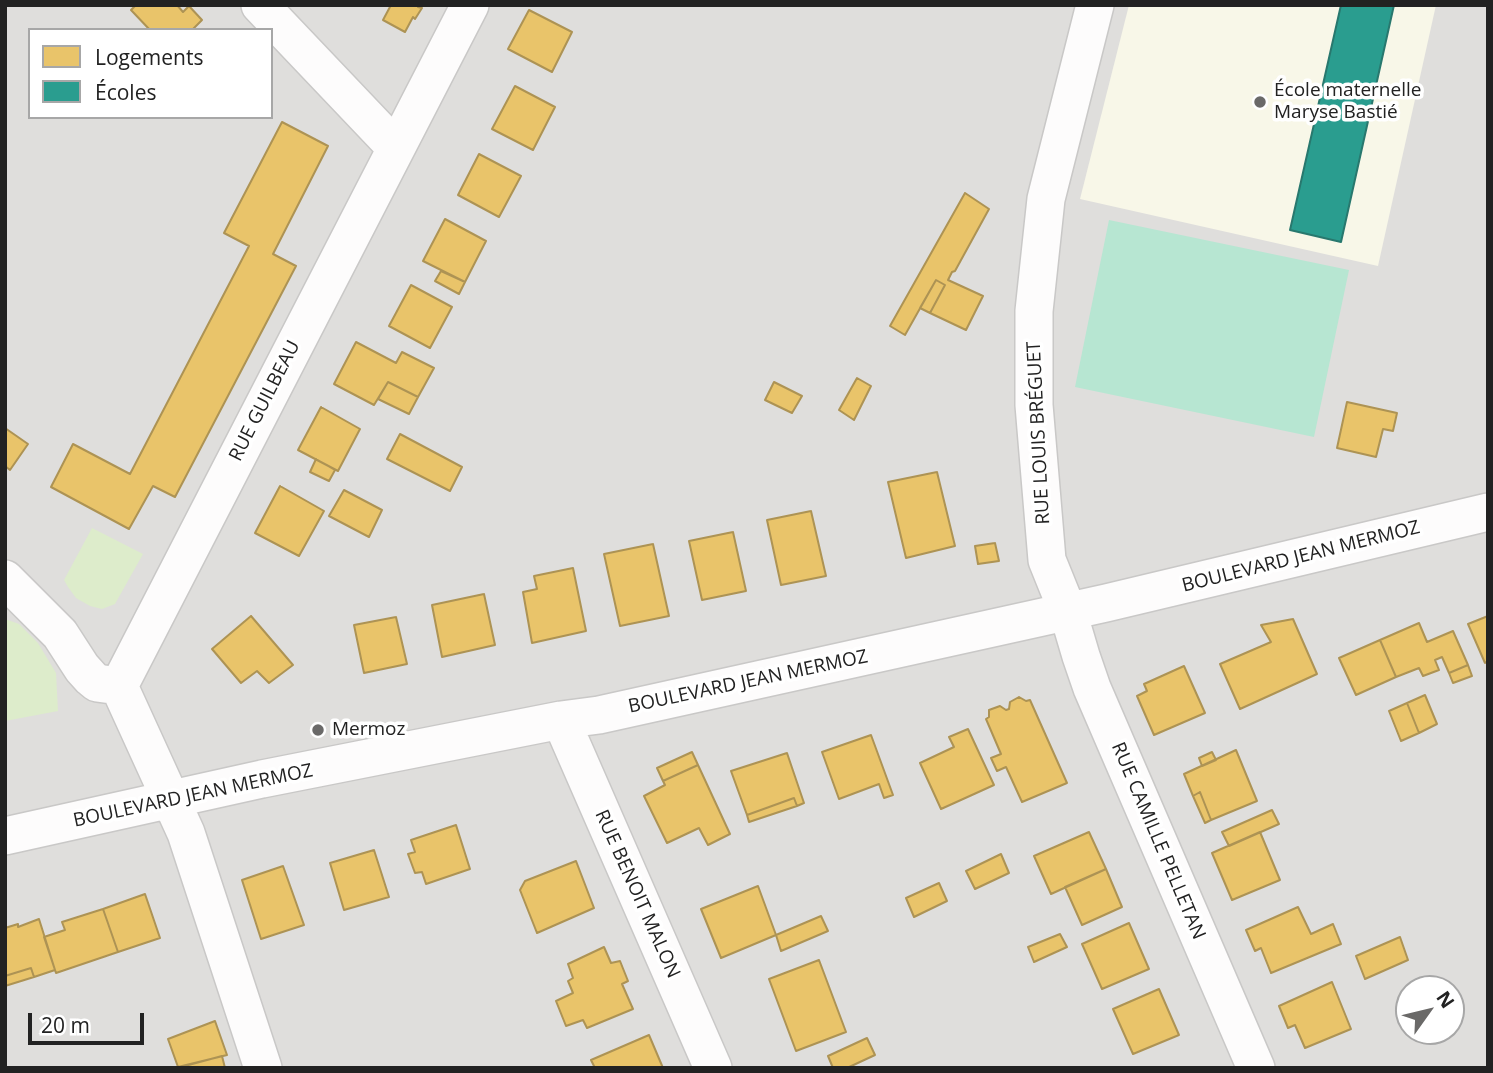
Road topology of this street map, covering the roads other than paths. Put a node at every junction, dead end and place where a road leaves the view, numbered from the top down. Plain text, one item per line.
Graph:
1 (260, 5) edge
2 (470, 5) edge
3 (1095, 5) edge
4 (396, 148) junction
5 (1488, 512) edge
6 (7, 584) edge
7 (1068, 612) junction
8 (119, 687) junction
9 (561, 720) junction
10 (171, 800) junction
11 (5, 836) edge
12 (263, 1068) edge
13 (713, 1068) edge
14 (1256, 1068) edge

1 - 4 street
2 - 4 street, RUE GUILBEAU
3 - 7 street, RUE LOUIS BRÉGUET
4 - 8 street, RUE GUILBEAU
5 - 7 street, BOULEVARD JEAN MERMOZ
6 - 8 street
7 - 9 street, BOULEVARD JEAN MERMOZ
7 - 14 street, RUE CAMILLE PELLETAN
8 - 10 street
9 - 10 street, BOULEVARD JEAN MERMOZ
9 - 13 street, RUE BENOIT MALON
10 - 11 street, BOULEVARD JEAN MERMOZ
10 - 12 street

